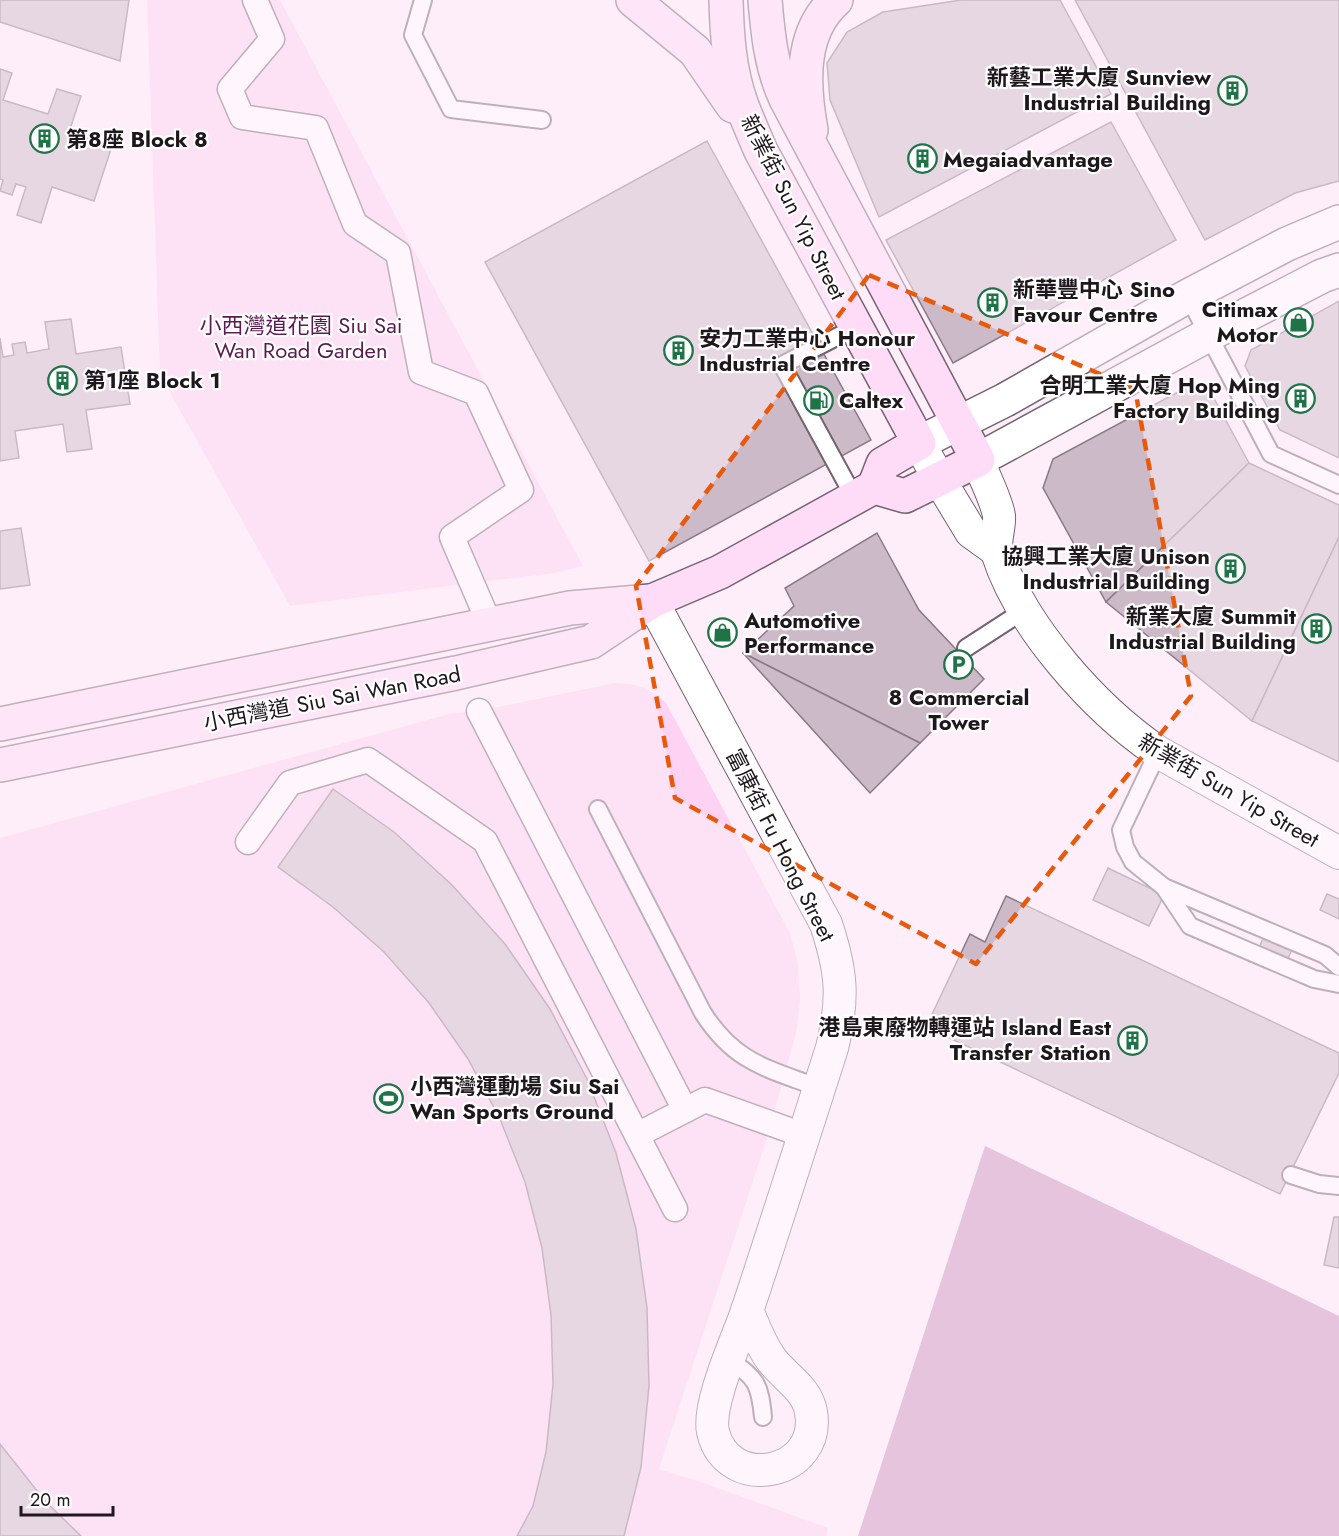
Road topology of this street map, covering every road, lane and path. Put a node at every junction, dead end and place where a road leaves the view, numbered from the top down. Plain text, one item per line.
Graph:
1 (255, 0) edge
2 (423, 0) edge
3 (633, 0) edge
4 (726, 0) edge
5 (765, 0) edge
6 (836, 0) edge
7 (542, 120) dead end
8 (761, 151) junction
9 (816, 157) junction
10 (1339, 222) edge
11 (1339, 270) edge
12 (1188, 296) junction
13 (856, 327) junction
14 (1208, 334) junction
15 (958, 422) junction
16 (919, 443) junction
17 (978, 460) junction
18 (939, 480) junction
19 (1339, 485) edge
20 (864, 492) junction
21 (996, 550) junction
22 (652, 601) junction
23 (1023, 611) junction
24 (490, 625) junction
25 (966, 648) dead end
26 (479, 711) dead end
27 (0, 724) edge
28 (1158, 752) junction
29 (0, 765) edge
30 (598, 809) dead end
31 (248, 842) dead end
32 (1339, 853) edge
33 (1164, 887) junction
34 (1339, 967) edge
35 (1339, 984) edge
36 (819, 1088) junction
37 (685, 1110) junction
38 (637, 1135) junction
39 (803, 1135) junction
40 (1291, 1174) dead end
41 (1339, 1186) edge
42 (675, 1209) dead end
43 (747, 1310) junction
44 (729, 1360) junction
45 (763, 1417) dead end

1 - 24 street
2 - 7 lane
3 - 8 main road
4 - 8 main road, 新業街 Sun Yip Street
5 - 9 main road, 新業街 Sun Yip Street
6 - 9 main road
8 - 13 main road, 新業街 Sun Yip Street
9 - 15 main road, 新業街 Sun Yip Street
10 - 12 street
11 - 14 street
12 - 14 lane
12 - 15 street
13 - 16 main road, 新業街 Sun Yip Street
13 - 20 lane
14 - 17 street
14 - 19 lane
15 - 16 street
15 - 17 main road, 新業街 Sun Yip Street
16 - 18 street, 新業街 Sun Yip Street
16 - 20 main road
17 - 18 main road
17 - 21 street, 新業街 Sun Yip Street
18 - 20 main road
18 - 21 street, 新業街 Sun Yip Street
20 - 22 main road, 小西灣道 Siu Sai Wan Road
21 - 23 street, 新業街 Sun Yip Street
22 - 24 main road, 小西灣道 Siu Sai Wan Road
22 - 29 main road, 小西灣道 Siu Sai Wan Road
22 - 36 street, 富康街 Fu Hong Street
23 - 25 lane
23 - 28 street, 新業街 Sun Yip Street
24 - 27 main road, 小西灣道 Siu Sai Wan Road
26 - 37 street
28 - 32 street, 新業街 Sun Yip Street
28 - 33 lane
30 - 36 lane
31 - 38 street
33 - 34 lane
33 - 35 lane
36 - 39 street, 富康街 Fu Hong Street
37 - 38 street
37 - 39 street
38 - 42 street
39 - 43 street, 富康街 Fu Hong Street
40 - 41 lane
43 - 44 street, 富康街 Fu Hong Street
43 - 44 street, 富康街 Fu Hong Street
44 - 45 lane

